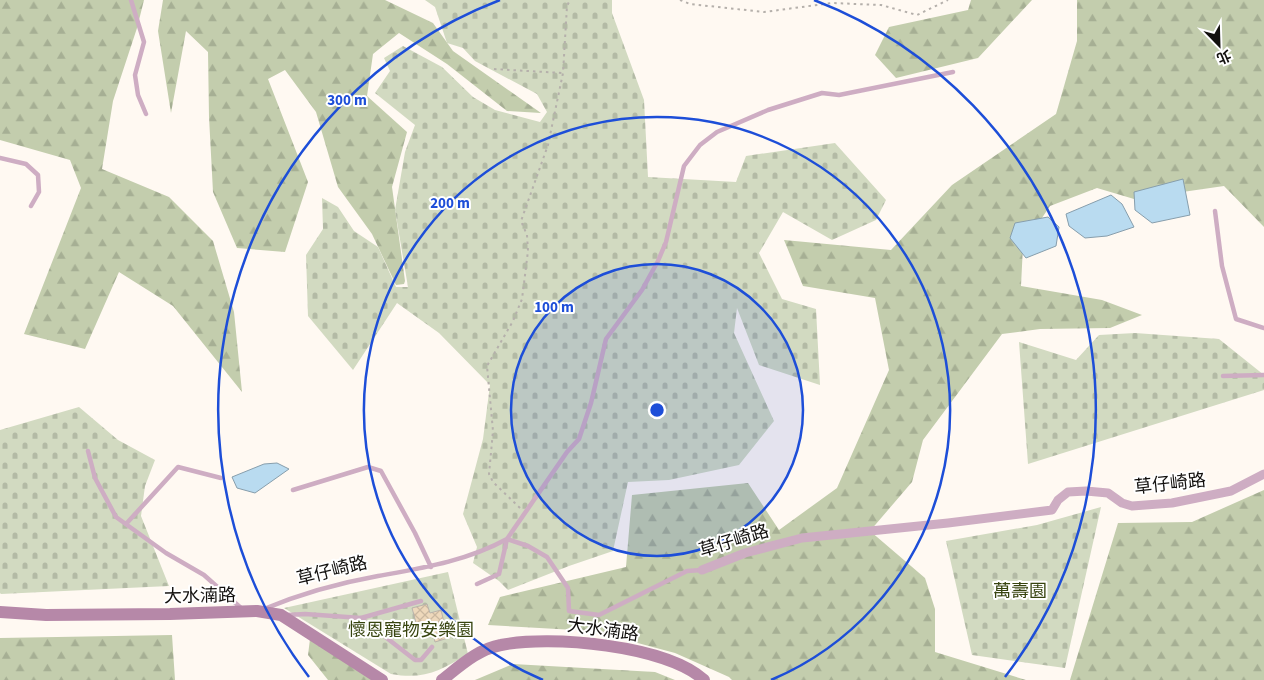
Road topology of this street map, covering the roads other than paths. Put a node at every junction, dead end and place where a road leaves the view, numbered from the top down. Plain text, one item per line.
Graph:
1 (131, 0) edge
2 (953, 72) dead end
3 (146, 114) dead end
4 (0, 158) edge
5 (31, 206) dead end
6 (1215, 212) dead end
7 (1264, 328) edge
8 (1264, 375) edge
9 (1224, 376) dead end
10 (88, 451) dead end
11 (1264, 474) edge
12 (222, 478) dead end
13 (293, 490) dead end
14 (126, 524) junction
15 (507, 539) junction
16 (431, 567) junction
17 (702, 570) joint
18 (478, 584) dead end
19 (421, 601) dead end
20 (0, 612) edge
21 (251, 612) junction
22 (281, 615) junction
23 (361, 618) junction
24 (432, 648) dead end
25 (382, 680) edge
26 (442, 680) edge
27 (704, 680) edge

1 - 3 lane
2 - 15 lane
4 - 5 lane
6 - 7 lane
8 - 9 lane
10 - 14 lane
11 - 17 street, 草仔崎路
12 - 14 lane
13 - 16 lane
14 - 21 lane
15 - 16 lane, 草仔崎路
15 - 17 lane, 草仔崎路
15 - 18 lane
16 - 21 lane, 草仔崎路
19 - 23 lane
20 - 21 street, 大水湳路
21 - 22 street, 大水湳路
22 - 23 lane
22 - 25 street, 大水湳路
23 - 24 lane
26 - 27 street, 大水湳路

